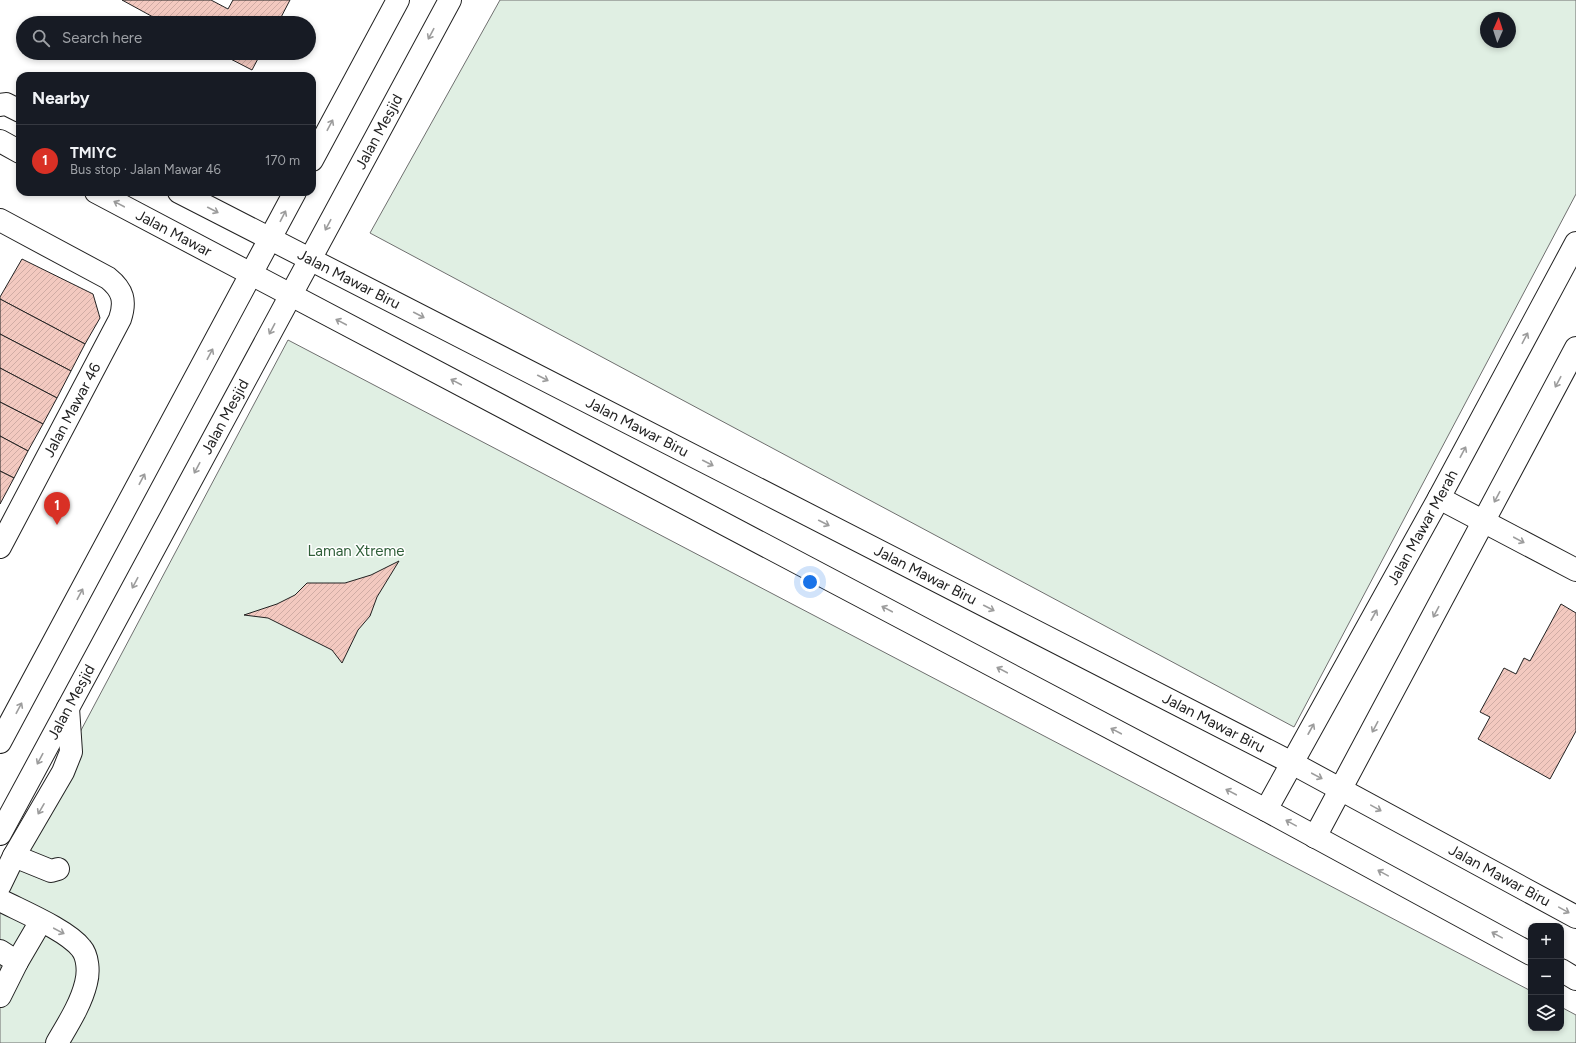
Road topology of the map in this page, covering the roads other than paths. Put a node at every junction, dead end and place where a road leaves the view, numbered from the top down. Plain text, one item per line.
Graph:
1 (398, 0) edge
2 (450, 0) edge
3 (0, 105) edge
4 (16, 109) edge
5 (0, 141) edge
6 (16, 150) edge
7 (316, 153) edge
8 (104, 196) edge
9 (187, 196) edge
10 (293, 196) edge
11 (0, 220) edge
12 (271, 239) junction
13 (1576, 243) edge
14 (310, 259) junction
15 (252, 274) junction
16 (291, 295) junction
17 (1576, 348) edge
18 (1439, 498) junction
19 (1484, 521) junction
20 (0, 547) edge
21 (1576, 570) edge
22 (68, 708) junction
23 (0, 742) edge
24 (1292, 763) junction
25 (1342, 789) junction
26 (1266, 810) junction
27 (0, 834) edge
28 (1315, 837) junction
29 (14, 856) junction
30 (58, 869) dead end
31 (0, 885) edge
32 (0, 900) edge
33 (1576, 917) edge
34 (40, 921) junction
35 (1528, 952) edge
36 (9, 956) edge
37 (0, 996) edge
38 (57, 1043) edge

7 -> 1 street
2 -> 14 street, Jalan Mesjid
3 - 4 street
5 - 6 street
15 -> 8 street, Jalan Mawar
9 -> 12 street
12 -> 10 street
11 - 20 street, Jalan Mawar 46
12 - 14 street, Jalan Mawar Biru
12 - 15 street
18 -> 13 street, Jalan Mawar Merah
14 - 16 street, Jalan Mesjid
14 -> 24 street, Jalan Mawar Biru
15 - 16 street
23 -> 15 street
16 -> 22 street, Jalan Mesjid
26 -> 16 street
17 -> 19 street
18 - 19 street
24 -> 18 street, Jalan Mawar Merah
19 -> 21 street
19 -> 25 street
22 -> 27 street, Jalan Mesjid
22 -> 29 street
24 -> 25 street, Jalan Mawar Biru
24 - 26 street, Jalan Mawar Merah
25 - 28 street
25 -> 33 street, Jalan Mawar Biru
28 -> 26 street
35 -> 28 street
29 - 30 street
29 - 31 street
32 - 34 street
34 - 36 street
34 -> 38 street
36 - 37 street

